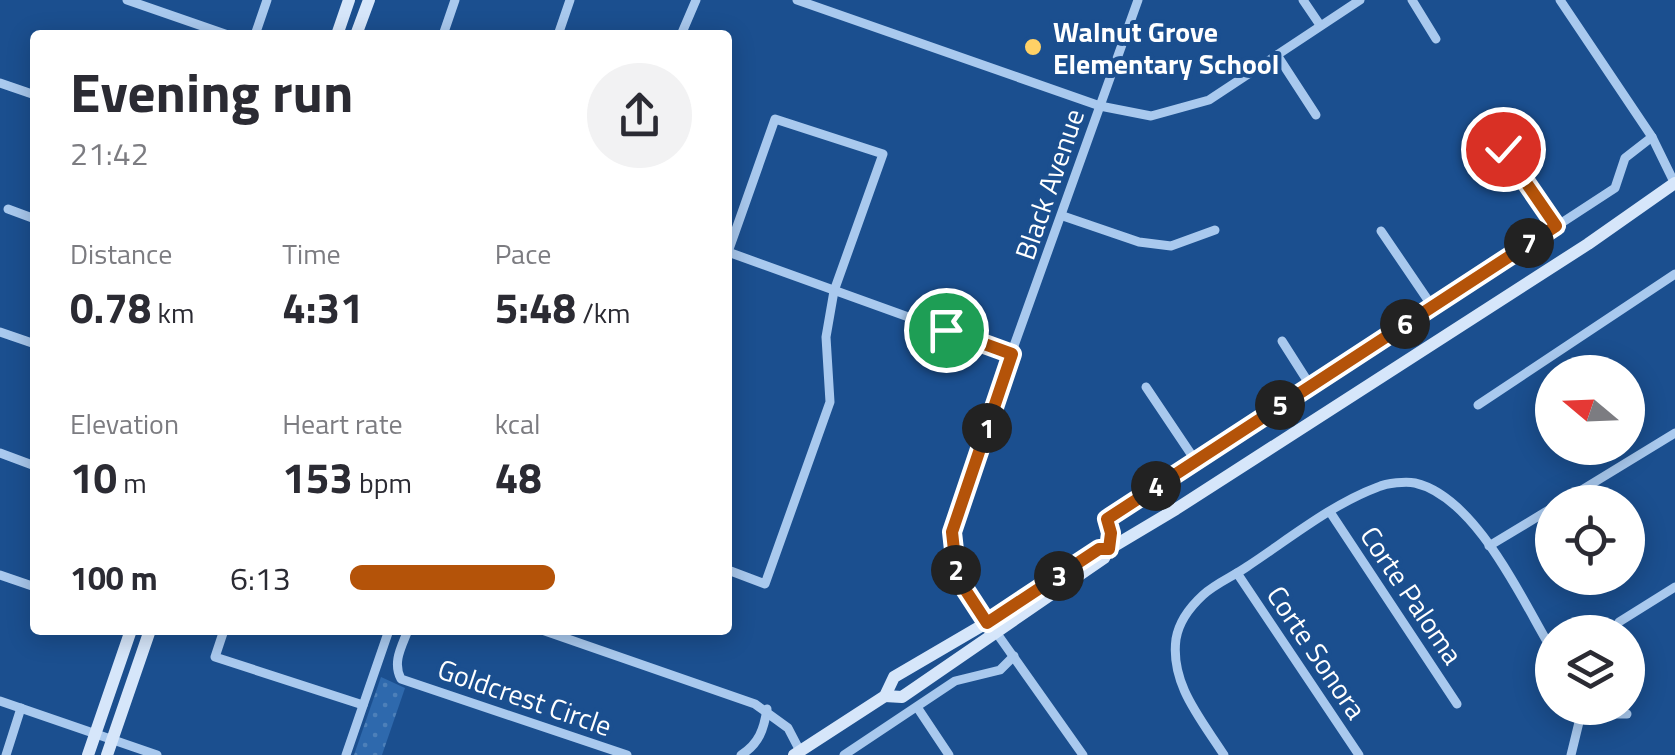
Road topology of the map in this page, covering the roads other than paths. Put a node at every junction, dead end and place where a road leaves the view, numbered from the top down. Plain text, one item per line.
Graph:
1 (127, 0) edge
2 (266, 0) edge
3 (349, 0) edge
4 (368, 0) edge
5 (455, 0) edge
6 (570, 0) edge
7 (696, 0) edge
8 (796, 0) edge
9 (1138, 0) edge
10 (1303, 0) edge
11 (1360, 0) edge
12 (1412, 0) edge
13 (1560, 0) edge
14 (1320, 25) junction
15 (214, 30) edge
16 (256, 30) edge
17 (339, 30) edge
18 (358, 30) edge
19 (445, 30) edge
20 (560, 30) edge
21 (683, 30) edge
22 (1436, 40) dead end
23 (1277, 55) junction
24 (0, 83) edge
25 (30, 93) edge
26 (1100, 106) junction
27 (1316, 115) dead end
28 (1652, 138) junction
29 (1503, 149) dead end
30 (1675, 184) edge
31 (8, 210) dead end
32 (1063, 216) junction
33 (30, 217) edge
34 (1556, 226) junction
35 (1215, 230) dead end
36 (1381, 230) dead end
37 (732, 241) edge
38 (732, 253) edge
39 (1675, 274) edge
40 (834, 291) junction
41 (1432, 306) junction
42 (0, 332) edge
43 (1282, 341) dead end
44 (30, 342) edge
45 (1012, 354) junction
46 (1310, 385) junction
47 (1146, 386) dead end
48 (1478, 405) dead end
49 (1675, 433) edge
50 (0, 454) edge
51 (1195, 460) junction
52 (30, 464) edge
53 (1590, 485) edge
54 (1330, 512) junction
55 (1535, 518) edge
56 (1490, 546) junction
57 (1109, 549) junction
58 (732, 572) edge
59 (1237, 574) junction
60 (0, 575) edge
61 (30, 586) edge
62 (1675, 587) edge
63 (1629, 615) edge
64 (1535, 621) edge
65 (992, 629) junction
66 (130, 635) edge
67 (148, 635) edge
68 (222, 635) edge
69 (387, 635) edge
70 (406, 635) edge
71 (556, 635) edge
72 (1014, 656) junction
73 (885, 696) junction
74 (0, 701) edge
75 (1457, 704) dead end
76 (363, 705) junction
77 (917, 707) junction
78 (21, 708) junction
79 (766, 709) junction
80 (1577, 725) edge
81 (95, 734) junction
82 (112, 740) junction
83 (797, 753) edge
84 (6, 755) edge
85 (88, 755) edge
86 (107, 755) edge
87 (158, 755) edge
88 (346, 755) edge
89 (628, 755) edge
90 (741, 755) edge
91 (844, 755) edge
92 (949, 755) edge
93 (1083, 755) edge
94 (1224, 755) edge
95 (1359, 755) edge
96 (1571, 755) edge

1 - 15 street
2 - 16 street
3 - 17 main road
4 - 18 main road
5 - 19 street
6 - 20 street
7 - 21 street
8 - 26 street
9 - 26 street, Black Avenue
10 - 14 street
11 - 14 street
12 - 22 street
13 - 28 street
14 - 23 street
23 - 26 street
23 - 27 street
24 - 25 street
26 - 32 street, Black Avenue
28 - 30 street
28 - 34 street
29 - 34 street
30 - 57 main road
31 - 33 street
32 - 35 street
32 - 45 street, Black Avenue
34 - 41 street
36 - 41 street
37 - 40 street
38 - 40 street
39 - 48 street
40 - 45 street
40 - 58 street
41 - 46 street
42 - 44 street
43 - 46 street
45 - 65 street, Black Avenue
46 - 51 street
47 - 51 street
49 - 53 street
50 - 52 street
51 - 57 street
54 - 56 street
54 - 59 street
54 - 75 street, Corte Paloma
55 - 56 street
56 - 64 street
57 - 65 main road
59 - 94 street
59 - 95 street, Corte Sonora
60 - 61 street
62 - 63 street
65 - 72 street, Black Avenue
65 - 73 main road
65 - 73 main road
66 - 81 main road
67 - 82 main road
68 - 76 street
69 - 76 street
70 - 89 street, Goldcrest Circle
71 - 79 street
72 - 77 street
72 - 93 street, Black Avenue
73 - 83 main road
74 - 78 street
76 - 88 street
77 - 91 street
77 - 92 street
78 - 81 street
78 - 84 street
79 - 83 street
79 - 90 street
80 - 96 street
81 - 82 street
81 - 85 main road
82 - 86 main road
82 - 87 street

